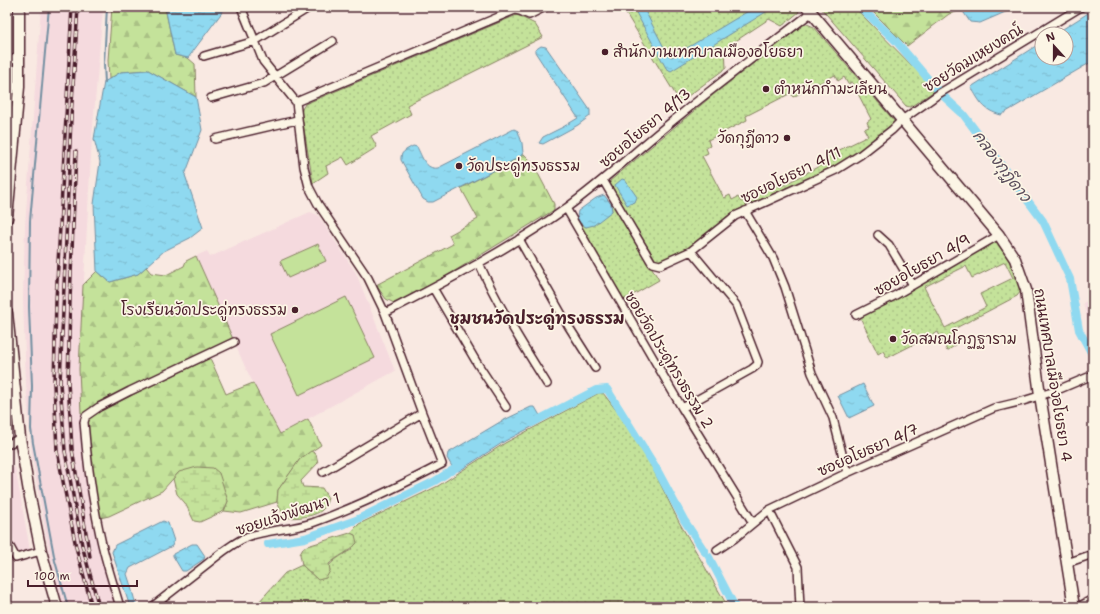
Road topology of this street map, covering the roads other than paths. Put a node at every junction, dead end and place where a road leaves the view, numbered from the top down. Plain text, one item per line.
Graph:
1 (19, 7) edge
2 (241, 7) edge
3 (310, 7) edge
4 (545, 7) edge
5 (1081, 7) edge
6 (809, 10) edge
7 (255, 41) junction
8 (333, 41) dead end
9 (20, 56) junction
10 (204, 56) dead end
11 (7, 62) edge
12 (276, 77) junction
13 (7, 86) edge
14 (19, 87) junction
15 (211, 98) dead end
16 (296, 102) junction
17 (298, 120) junction
18 (902, 120) junction
19 (215, 139) dead end
20 (603, 180) junction
21 (566, 208) junction
22 (745, 212) junction
23 (7, 218) edge
24 (878, 235) dead end
25 (999, 235) junction
26 (519, 240) junction
27 (691, 251) junction
28 (479, 263) junction
29 (913, 285) junction
30 (433, 288) junction
31 (7, 313) edge
32 (385, 313) junction
33 (856, 315) dead end
34 (7, 330) edge
35 (234, 342) dead end
36 (594, 368) dead end
37 (1093, 375) edge
38 (547, 384) dead end
39 (1040, 396) junction
40 (506, 407) dead end
41 (682, 408) junction
42 (422, 413) junction
43 (20, 438) junction
44 (7, 446) edge
45 (323, 472) dead end
46 (847, 473) junction
47 (769, 510) junction
48 (753, 523) junction
49 (7, 547) edge
50 (717, 550) dead end
51 (41, 551) junction
52 (1093, 554) edge
53 (1067, 563) junction
54 (1093, 599) edge
55 (57, 607) edge
56 (120, 607) edge
57 (152, 607) edge
58 (800, 607) edge
59 (1074, 607) edge
60 (1078, 607) edge

1 - 9 street
2 - 7 street
3 - 7 street
4 - 16 street
5 - 18 street, ซอยวัดมเหยงคณ์
6 - 18 street, ถนนเทศบาลเมืองอโยธยา 4
6 - 20 street, ซอยอโยธยา 4/13
7 - 10 street
7 - 12 street
8 - 12 street
9 - 11 street
9 - 14 street
12 - 15 street
12 - 16 street
13 - 14 street
14 - 23 street
16 - 17 street
17 - 19 street
17 - 32 street
18 - 22 street, ซอยอโยธยา 4/11
18 - 25 street, ถนนเทศบาลเมืองอโยธยา 4
20 - 21 street, ซอยอโยธยา 4/13
20 - 27 street, ซอยอโยธยา 4/11
21 - 26 street, ซอยอโยธยา 4/13
21 - 41 street, ซอยวัดประดู่ทรงธรรม 2
22 - 27 street, ซอยอโยธยา 4/11
22 - 46 street
24 - 29 street
25 - 29 street, ซอยอโยธยา 4/9
25 - 39 street, ถนนเทศบาลเมืองอโยธยา 4
26 - 28 street, ซอยอโยธยา 4/13
26 - 36 street
27 - 41 street
28 - 30 street, ซอยอโยธยา 4/13
28 - 38 street
29 - 33 street, ซอยอโยธยา 4/9
30 - 32 street, ซอยอโยธยา 4/13
30 - 40 street
31 - 34 street
32 - 42 street
34 - 43 street
35 - 56 street
37 - 39 street, ซอยอโยธยา 4/7
39 - 46 street, ซอยอโยธยา 4/7
39 - 53 street, ถนนเทศบาลเมืองอโยธยา 4
41 - 48 street, ซอยวัดประดู่ทรงธรรม 2
42 - 45 street
42 - 57 street, ซอยแจ้งพัฒนา 1
43 - 44 street
43 - 51 street
46 - 47 street, ซอยอโยธยา 4/7
47 - 48 street, ซอยอโยธยา 4/7
47 - 58 street
48 - 50 street, ซอยอโยธยา 4/7
49 - 51 street
51 - 55 street
52 - 53 street
53 - 59 street, ถนนเทศบาลเมืองอโยธยา 4
54 - 60 street

